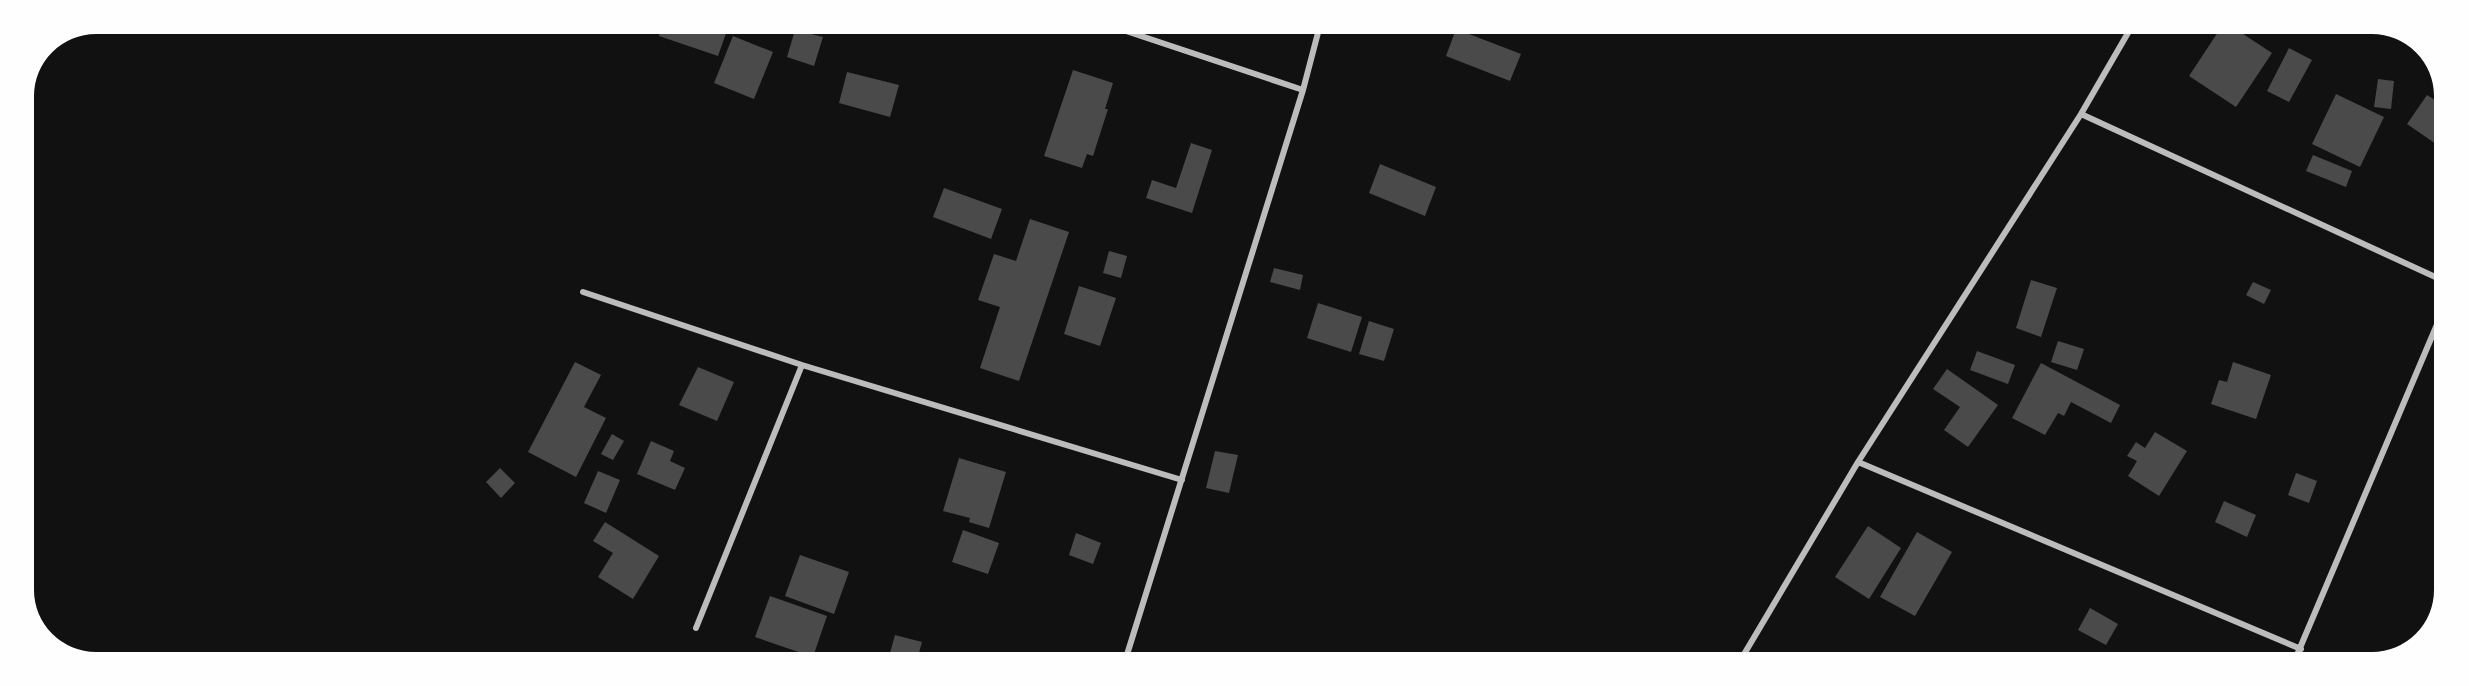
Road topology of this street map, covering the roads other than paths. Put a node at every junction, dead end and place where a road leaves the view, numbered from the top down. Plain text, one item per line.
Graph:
1 (1135, 34) edge
2 (1318, 34) edge
3 (2127, 34) edge
4 (1302, 90) junction
5 (2081, 114) junction
6 (2434, 276) edge
7 (583, 292) dead end
8 (2433, 336) edge
9 (802, 365) junction
10 (1858, 462) junction
11 (1182, 480) junction
12 (696, 628) dead end
13 (2301, 649) junction
14 (1128, 652) edge
15 (1745, 652) edge
16 (2299, 652) edge

1 - 4 street
2 - 4 street
3 - 5 street
4 - 11 street
5 - 6 street
5 - 10 street
7 - 9 street
8 - 13 street
9 - 11 street
9 - 12 street
10 - 13 street
10 - 15 street
11 - 14 street
13 - 16 street

